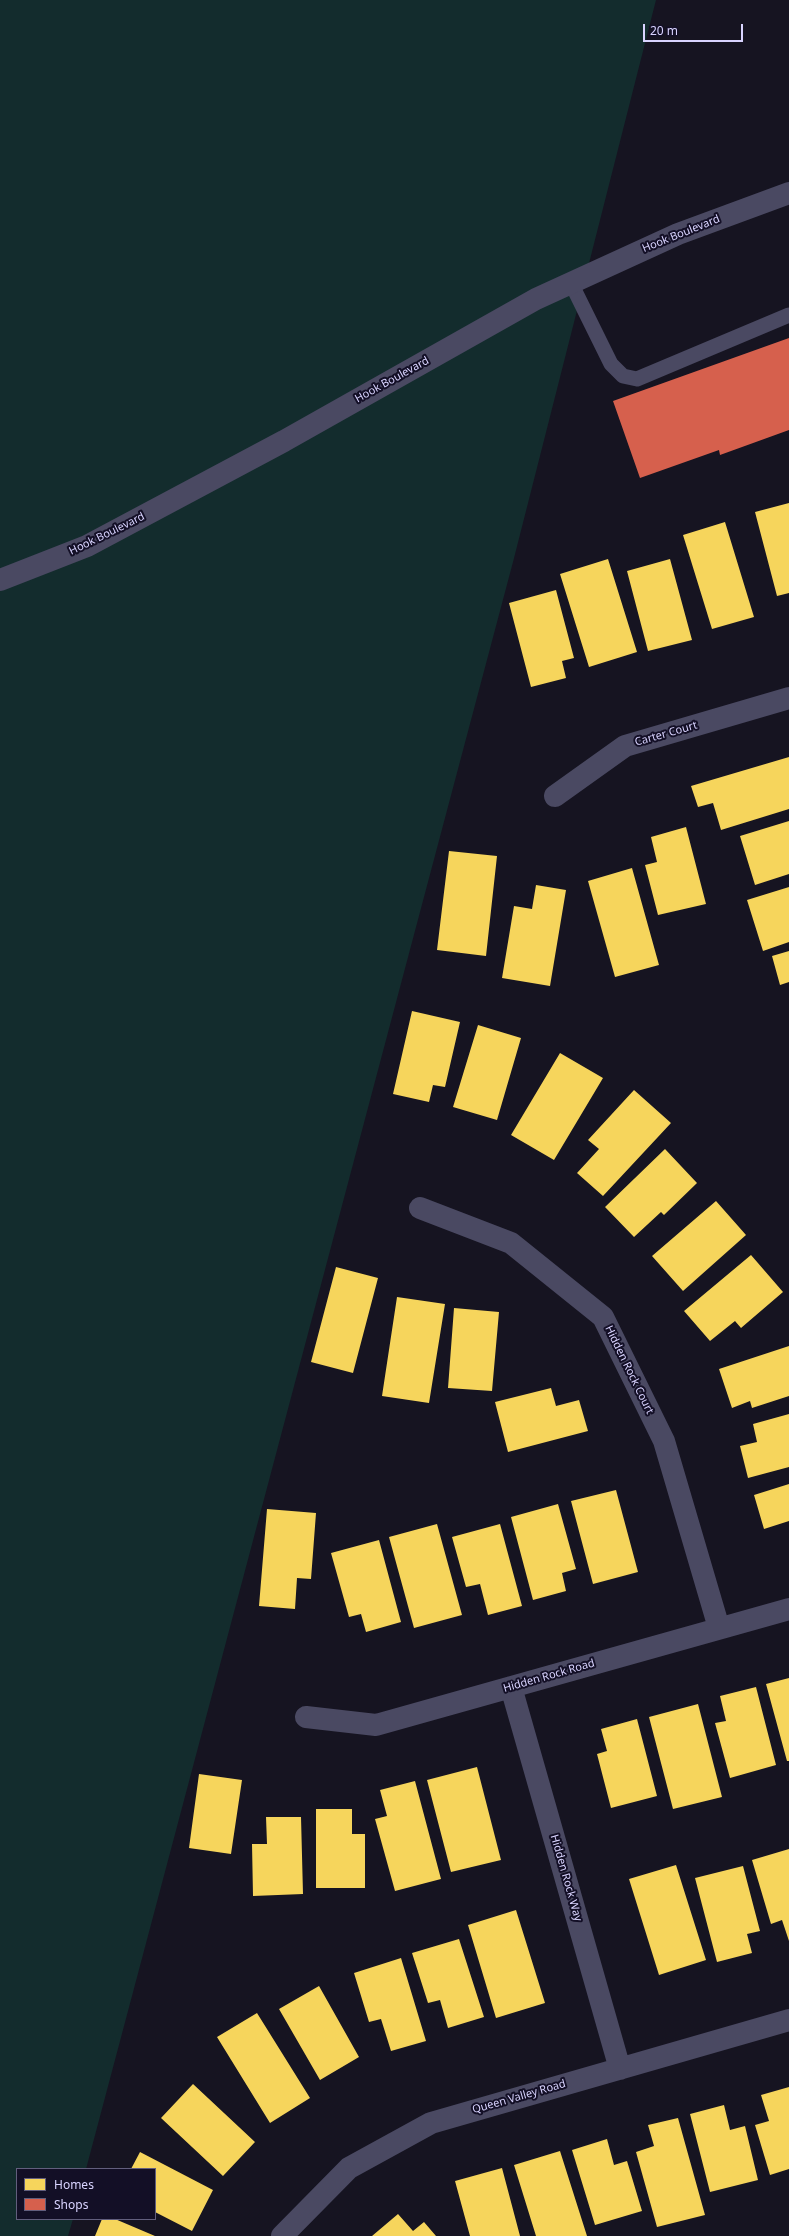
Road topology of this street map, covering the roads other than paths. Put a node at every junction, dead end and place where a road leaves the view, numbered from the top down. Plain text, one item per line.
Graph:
1 (789, 193) edge
2 (571, 283) junction
3 (789, 314) edge
4 (0, 580) edge
5 (789, 698) edge
6 (555, 796) dead end
7 (420, 1208) dead end
8 (789, 1609) edge
9 (719, 1628) junction
10 (511, 1687) junction
11 (306, 1717) dead end
12 (789, 2020) edge
13 (620, 2069) junction
14 (282, 2236) edge

1 - 2 street, Hook Boulevard
2 - 3 lane
2 - 4 street, Hook Boulevard
5 - 6 street, Carter Court
7 - 9 street, Hidden Rock Court
8 - 9 street, Hidden Rock Road
9 - 10 street, Hidden Rock Road
10 - 11 street, Hidden Rock Road
10 - 13 street, Hidden Rock Way
12 - 13 street, Queen Valley Road
13 - 14 street, Queen Valley Road

